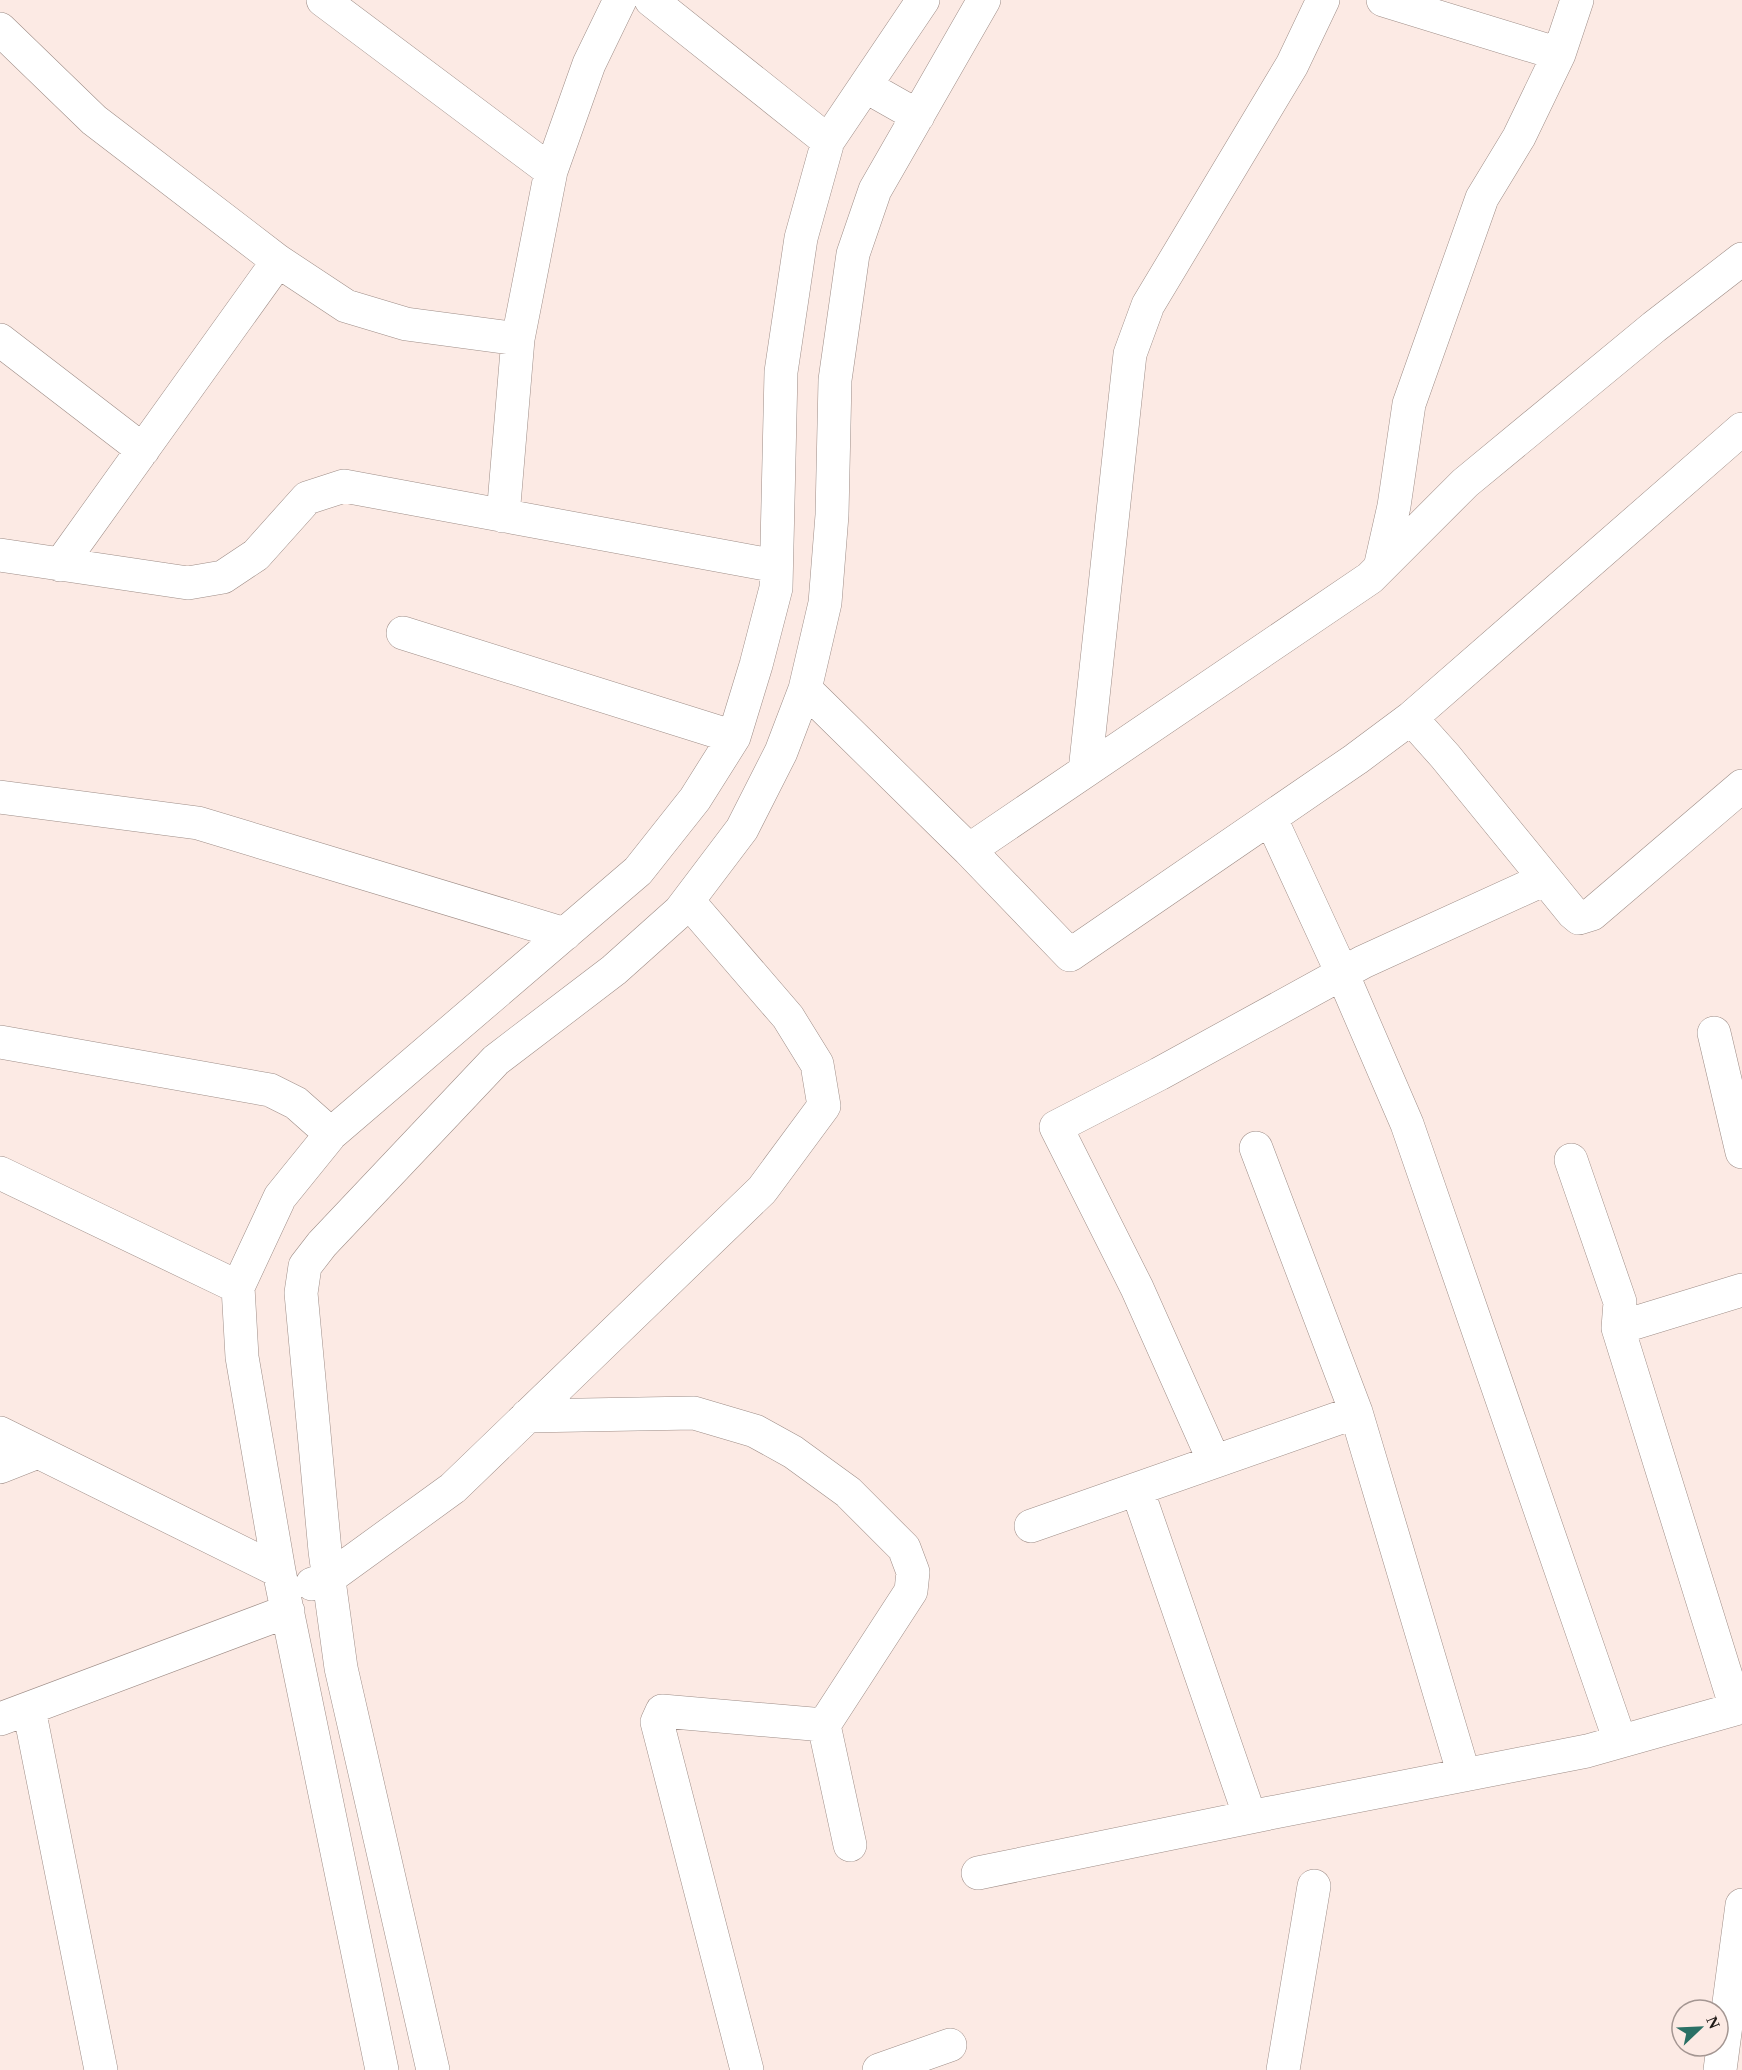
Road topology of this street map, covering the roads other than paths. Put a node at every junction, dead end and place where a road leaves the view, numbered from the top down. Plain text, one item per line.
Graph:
1 (323, 0) edge
2 (620, 0) edge
3 (651, 0) edge
4 (923, 0) edge
5 (984, 0) edge
6 (1323, 0) edge
7 (1383, 0) edge
8 (1577, 0) edge
9 (0, 29) edge
10 (1559, 54) junction
11 (865, 87) junction
12 (918, 116) junction
13 (828, 141) junction
14 (551, 171) junction
15 (1742, 259) edge
16 (278, 261) junction
17 (518, 339) junction
18 (0, 340) edge
19 (1742, 429) edge
20 (143, 450) junction
21 (503, 516) junction
22 (0, 555) edge
23 (60, 565) junction
24 (776, 566) junction
25 (1380, 568) junction
26 (403, 633) dead end
27 (805, 689) junction
28 (1411, 718) junction
29 (734, 737) junction
30 (1085, 771) junction
31 (1742, 786) edge
32 (0, 798) edge
33 (1271, 819) junction
34 (969, 849) junction
35 (1545, 879) junction
36 (688, 901) junction
37 (565, 934) junction
38 (1342, 973) junction
39 (1714, 1033) dead end
40 (0, 1042) edge
41 (331, 1134) junction
42 (1256, 1148) dead end
43 (1742, 1152) edge
44 (1571, 1160) dead end
45 (0, 1173) edge
46 (238, 1287) junction
47 (1742, 1290) edge
48 (1618, 1328) junction
49 (1356, 1412) junction
50 (527, 1416) junction
51 (0, 1433) edge
52 (38, 1452) junction
53 (1215, 1461) junction
54 (0, 1467) edge
55 (1137, 1489) junction
56 (1031, 1526) dead end
57 (329, 1578) junction
58 (284, 1592) junction
59 (1739, 1707) edge
60 (14, 1714) edge
61 (824, 1725) junction
62 (1620, 1741) junction
63 (1464, 1775) junction
64 (1250, 1817) junction
65 (850, 1845) dead end
66 (978, 1874) dead end
67 (1314, 1886) dead end
68 (1742, 1905) edge
69 (950, 2045) dead end
70 (101, 2070) edge
71 (382, 2070) edge
72 (433, 2070) edge
73 (747, 2070) edge
74 (879, 2070) edge
75 (1283, 2070) edge
76 (1720, 2070) edge

1 - 14 street
2 - 14 street
3 - 13 street
4 - 11 street
5 - 12 street
6 - 30 street
7 - 10 street
8 - 10 street
9 - 16 street
10 - 25 street
11 - 12 street
11 - 13 street
12 - 27 street
13 - 24 street
14 - 17 street
15 - 25 street
16 - 17 street
16 - 20 street
17 - 21 street
18 - 20 street
19 - 28 street
20 - 23 street
21 - 23 street
21 - 24 street
22 - 23 street
24 - 29 street
25 - 30 street
26 - 29 street
27 - 34 street
27 - 36 street
28 - 33 street
28 - 35 street
29 - 37 street
30 - 34 street
31 - 35 street
32 - 37 street
33 - 34 street
33 - 38 street
35 - 38 street
36 - 50 street
36 - 57 street
37 - 41 street
38 - 53 street
38 - 62 street
39 - 43 street
40 - 41 street
41 - 46 street
42 - 49 street
44 - 48 street
45 - 46 street
46 - 58 street
47 - 48 street
48 - 59 street
49 - 53 street
49 - 63 street
50 - 57 street
50 - 61 street
51 - 52 street
52 - 54 street
52 - 58 street
53 - 55 street
55 - 56 street
55 - 64 street
57 - 58 street
57 - 72 street
58 - 60 street
58 - 71 street
59 - 62 street
60 - 70 street
61 - 65 street
61 - 73 street
62 - 63 street
63 - 64 street
64 - 66 street
67 - 75 street
68 - 76 street
69 - 74 street

